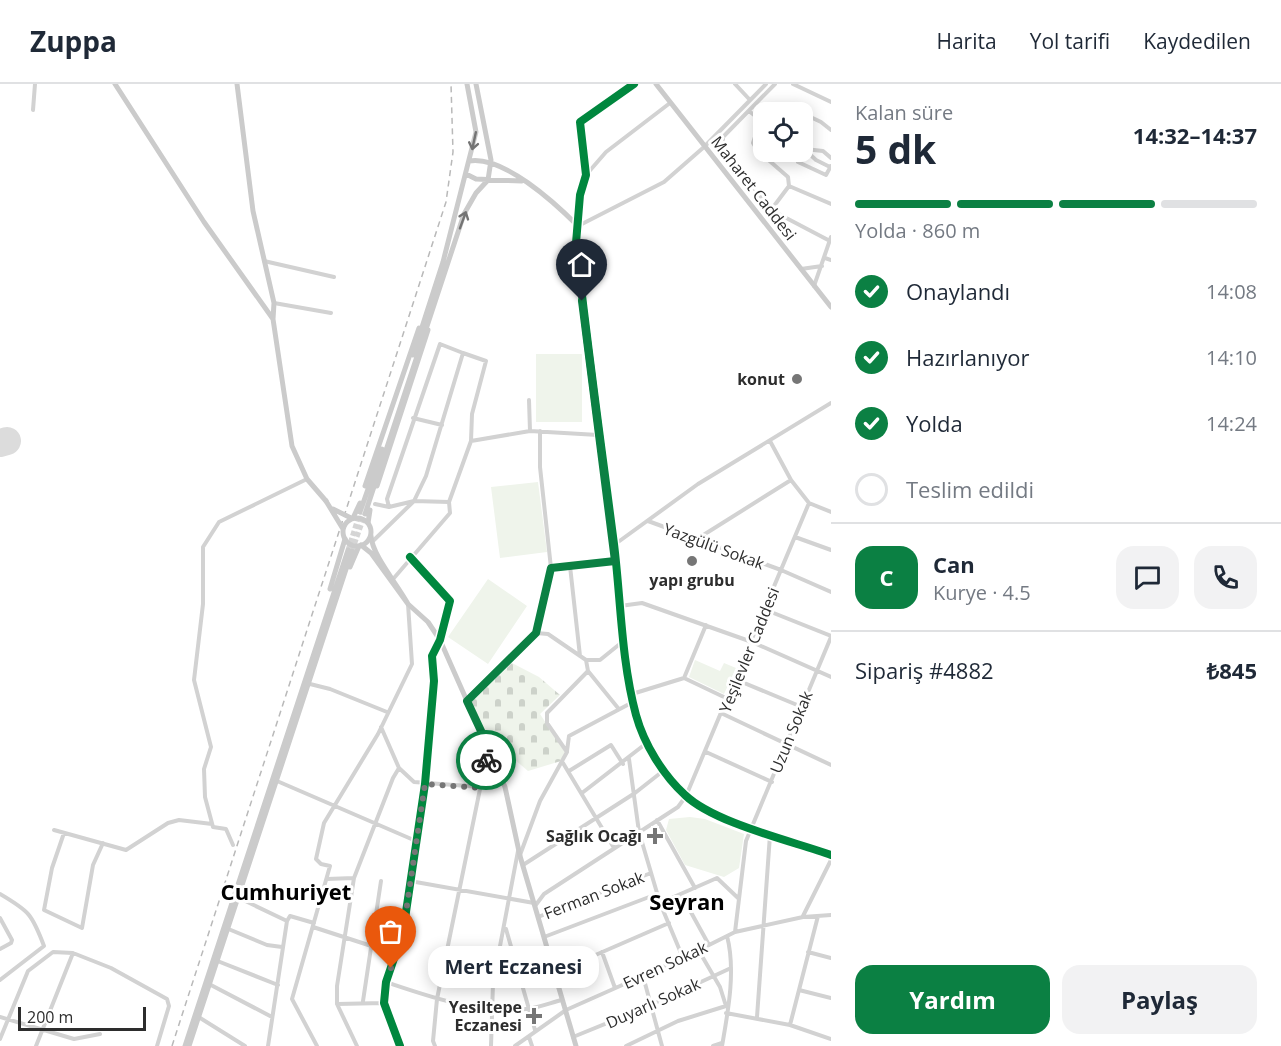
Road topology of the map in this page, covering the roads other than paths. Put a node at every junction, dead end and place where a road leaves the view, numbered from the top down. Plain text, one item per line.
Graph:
1 (35, 84) edge
2 (115, 84) edge
3 (237, 84) edge
4 (467, 84) edge
5 (476, 84) edge
6 (634, 84) edge
7 (656, 84) edge
8 (735, 84) edge
9 (766, 84) edge
10 (774, 84) edge
11 (793, 84) edge
12 (750, 100) junction
13 (670, 102) junction
14 (831, 102) edge
15 (33, 110) dead end
16 (748, 110) junction
17 (753, 115) edge
18 (813, 118) edge
19 (831, 130) edge
20 (704, 147) junction
21 (813, 149) edge
22 (813, 157) edge
23 (831, 158) edge
24 (469, 161) junction
25 (770, 162) edge
26 (798, 162) edge
27 (491, 163) junction
28 (831, 166) edge
29 (466, 174) junction
30 (586, 175) junction
31 (488, 180) junction
32 (524, 181) junction
33 (789, 186) junction
34 (831, 204) edge
35 (771, 210) junction
36 (578, 226) junction
37 (830, 239) edge
38 (825, 258) junction
39 (831, 260) edge
40 (264, 261) junction
41 (822, 266) junction
42 (801, 269) junction
43 (334, 277) dead end
44 (814, 286) junction
45 (274, 303) junction
46 (831, 308) edge
47 (331, 313) dead end
48 (273, 319) junction
49 (427, 319) junction
50 (463, 353) junction
51 (529, 400) dead end
52 (831, 403) edge
53 (413, 418) junction
54 (442, 425) junction
55 (530, 431) junction
56 (540, 431) junction
57 (598, 435) junction
58 (471, 441) junction
59 (770, 441) junction
60 (307, 479) junction
61 (791, 480) junction
62 (326, 501) junction
63 (414, 501) junction
64 (449, 502) junction
65 (809, 503) junction
66 (373, 506) junction
67 (389, 507) junction
68 (831, 512) edge
69 (363, 513) tunnel mouth
70 (352, 518) junction
71 (648, 521) junction
72 (368, 523) junction
73 (343, 529) junction
74 (795, 537) junction
75 (372, 538) junction
76 (345, 539) junction
77 (697, 539) junction
78 (360, 545) junction
79 (614, 545) junction
80 (350, 550) tunnel mouth
81 (831, 550) edge
82 (410, 557) junction
83 (615, 561) junction
84 (570, 566) junction
85 (551, 568) junction
86 (781, 570) junction
87 (386, 571) junction
88 (394, 578) junction
89 (831, 592) edge
90 (408, 604) junction
91 (619, 606) junction
92 (766, 610) junction
93 (706, 625) junction
94 (536, 633) junction
95 (831, 636) edge
96 (440, 640) junction
97 (752, 642) junction
98 (621, 643) junction
99 (580, 656) junction
100 (586, 660) junction
101 (816, 670) junction
102 (588, 671) junction
103 (831, 676) edge
104 (684, 678) junction
105 (737, 680) junction
106 (306, 683) junction
107 (632, 694) junction
108 (728, 699) junction
109 (467, 701) junction
110 (634, 701) junction
111 (802, 707) junction
112 (618, 708) junction
113 (387, 712) junction
114 (723, 714) junction
115 (381, 733) junction
116 (648, 742) junction
117 (788, 745) junction
118 (489, 748) junction
119 (567, 752) junction
120 (705, 752) junction
121 (629, 759) junction
122 (563, 762) junction
123 (623, 764) junction
124 (831, 765) edge
125 (399, 768) junction
126 (569, 771) junction
127 (663, 771) junction
128 (276, 781) junction
129 (772, 782) junction
130 (425, 784) junction
131 (482, 788) junction
132 (582, 793) junction
133 (635, 794) junction
134 (686, 796) junction
135 (335, 807) junction
136 (598, 818) junction
137 (657, 820) junction
138 (375, 823) junction
139 (212, 824) junction
140 (751, 828) junction
141 (54, 830) dead end
142 (64, 832) junction
143 (639, 832) junction
144 (771, 834) junction
145 (416, 841) junction
146 (103, 843) junction
147 (233, 845) dead end
148 (614, 848) junction
149 (519, 853) junction
150 (831, 855) edge
151 (831, 860) edge
152 (523, 866) junction
153 (651, 873) junction
154 (354, 878) junction
155 (327, 879) junction
156 (381, 881) dead end
157 (410, 881) junction
158 (695, 888) junction
159 (459, 891) junction
160 (0, 894) edge
161 (657, 894) junction
162 (236, 896) junction
163 (682, 896) junction
164 (738, 898) junction
165 (509, 901) junction
166 (660, 903) junction
167 (534, 905) junction
168 (831, 915) edge
169 (818, 916) junction
170 (538, 917) junction
171 (803, 917) junction
172 (0, 918) edge
173 (287, 921) junction
174 (669, 923) junction
175 (764, 924) junction
176 (314, 925) junction
177 (225, 927) junction
178 (506, 928) junction
179 (735, 932) junction
180 (727, 936) junction
181 (346, 937) junction
182 (543, 937) junction
183 (372, 944) junction
184 (709, 945) junction
185 (282, 947) junction
186 (0, 949) edge
187 (699, 951) junction
188 (602, 952) junction
189 (808, 952) junction
190 (73, 953) junction
191 (396, 954) junction
192 (683, 958) junction
193 (831, 958) edge
194 (215, 960) junction
195 (731, 968) junction
196 (554, 974) junction
197 (643, 976) junction
198 (713, 976) junction
199 (0, 980) edge
200 (386, 982) junction
201 (207, 983) junction
202 (278, 985) junction
203 (615, 988) junction
204 (800, 990) junction
205 (831, 998) edge
206 (437, 999) junction
207 (562, 1000) junction
208 (363, 1001) junction
209 (384, 1003) junction
210 (338, 1004) junction
211 (650, 1006) junction
212 (726, 1006) junction
213 (527, 1009) junction
214 (492, 1010) junction
215 (566, 1010) junction
216 (726, 1013) junction
217 (197, 1016) junction
218 (0, 1017) edge
219 (272, 1017) junction
220 (757, 1017) junction
221 (8, 1020) junction
222 (790, 1025) junction
223 (42, 1029) junction
224 (535, 1030) junction
225 (658, 1031) junction
226 (100, 1034) dead end
227 (529, 1037) junction
228 (573, 1037) junction
229 (0, 1039) edge
230 (831, 1039) edge
231 (722, 1044) edge
232 (36, 1046) edge
233 (157, 1046) edge
234 (184, 1046) edge
235 (189, 1046) edge
236 (245, 1046) edge
237 (268, 1046) edge
238 (317, 1046) edge
239 (357, 1046) edge
240 (400, 1046) edge
241 (435, 1046) edge
242 (491, 1046) edge
243 (515, 1046) edge
244 (532, 1046) edge
245 (576, 1046) edge
246 (626, 1046) edge
247 (662, 1046) edge
248 (713, 1046) edge

1 - 15 street
2 - 48 street
3 - 40 street
4 -> 24 street
5 - 27 street
6 - 30 street
7 - 13 street, Maharet Caddesi
8 - 12 street
9 - 12 street
10 - 16 street
11 - 14 street
12 - 20 street
13 - 20 street, Maharet Caddesi
13 - 30 street
16 - 17 street
16 - 35 street
18 - 19 street
20 - 36 street
20 - 42 street, Maharet Caddesi
21 - 23 street
22 - 28 street
24 - 27 street
24 - 29 street
25 - 33 street
26 - 28 street
27 - 31 street
27 - 32 street
29 - 31 street
29 - 49 street
30 - 36 street
31 - 32 street
49 -> 31 street
32 - 36 street
33 - 34 street
33 - 35 street
35 - 37 street
36 - 57 street
37 - 38 street
38 - 39 street
38 - 41 street
40 - 43 street
40 - 45 street
41 - 42 street
41 - 44 street
42 - 44 street, Maharet Caddesi
44 - 46 street, Maharet Caddesi
45 - 47 street
45 - 48 street
48 - 60 street
49 - 66 street
49 - 69 street
49 - 70 street
50 - 53 street
50 - 54 street
50 - 58 street
51 - 55 street
52 - 59 street
53 - 54 street
53 - 67 street
54 - 63 street
55 - 56 street
55 - 58 street
56 - 57 street
56 - 85 street
57 - 79 street
58 - 64 street
59 - 61 street
59 - 71 street
60 - 62 street
60 - 139 street
61 - 65 street
61 - 77 street
62 - 70 street, bridge
62 - 73 street, bridge
63 - 64 street
63 - 67 street
63 - 75 street
64 - 82 street
65 - 68 street
65 - 74 street, Yeşilevler Caddesi
66 - 67 street
66 - 72 street
70 - 72 street, bridge
70 - 73 street, bridge
71 - 77 street, Yazgülü Sokak
71 - 79 street
72 - 75 street, bridge
73 - 76 street, bridge
74 - 81 street
74 - 86 street, Yeşilevler Caddesi
75 - 78 street, bridge
75 - 87 street
76 - 78 street, bridge
76 - 106 street
77 - 86 street, Yazgülü Sokak
78 - 87 street
78 - 106 street
79 - 83 street
80 - 106 street
82 - 88 street
82 - 96 street
83 - 84 street
83 - 91 street
84 - 85 street
84 - 99 street
85 - 94 street
86 - 89 street, Yazgülü Sokak
86 - 92 street, Yeşilevler Caddesi
87 - 88 street
87 - 90 street
88 - 90 street
90 - 96 street
90 - 113 street
91 - 93 street
91 - 98 street
92 - 95 street
92 - 97 street, Yeşilevler Caddesi
93 - 97 street
93 - 104 street
94 - 99 street
94 - 109 street
95 - 101 street, Uzun Sokak
96 - 109 street
96 - 130 street
97 - 101 street
97 - 105 street, Yeşilevler Caddesi
98 - 100 street
98 - 107 street
99 - 100 street
100 - 102 street
101 - 103 street
101 - 111 street, Uzun Sokak
102 - 112 street
102 - 119 street
104 - 107 street
104 - 108 street
105 - 108 street, Yeşilevler Caddesi
105 - 111 street
106 - 113 street
106 - 128 street
106 - 162 street
107 - 110 street
108 - 114 street, Yeşilevler Caddesi
109 - 118 street
110 - 112 street
110 - 116 street
111 - 117 street, Uzun Sokak
112 - 119 street
113 - 115 street
114 - 117 street
114 - 120 street, Yeşilevler Caddesi
115 - 125 street
115 - 135 street
116 - 121 street
116 - 127 street
117 - 124 street
117 - 129 street, Uzun Sokak
118 - 131 street
118 - 149 street
119 - 122 street
120 - 129 street
120 - 134 street, Yeşilevler Caddesi
121 - 123 street
121 - 133 street
122 - 126 street
122 - 149 street
123 - 126 street
123 - 132 street
125 - 130 street
125 - 138 street
126 - 132 street
127 - 133 street
127 - 134 street
128 - 135 street
128 - 162 street
129 - 140 street, Uzun Sokak
130 - 131 street
130 - 145 street
131 - 159 street
132 - 136 street
133 - 136 street
133 - 143 street
134 - 137 street
134 - 140 street
135 - 138 street
135 - 155 street
136 - 148 street
136 - 152 street
137 - 143 street
137 - 158 street
138 - 145 street
138 - 154 street
139 - 146 street
139 - 147 street
140 - 144 street
140 - 164 street, Uzun Sokak
141 - 142 street
142 - 146 street
142 - 146 street
143 - 148 street
143 - 153 street
144 - 150 street
144 - 175 street
145 - 157 street
148 - 167 street
149 - 152 street
149 - 165 street
151 - 171 street
152 - 167 street
153 - 161 street
153 - 170 street, Ferman Sokak
154 - 155 street
154 - 181 street
155 - 176 street
156 - 183 street
157 - 159 street
157 - 191 street
158 - 163 street
158 - 164 street
159 - 165 street
159 - 206 street
160 - 199 street
161 - 166 street
161 - 182 street
162 - 173 street
162 - 177 street
163 - 166 street
163 - 184 street
164 - 179 street, Uzun Sokak
165 - 167 street
165 - 178 street
166 - 174 street
167 - 170 street
168 - 169 street, Evren Sokak
169 - 171 street, Evren Sokak
169 - 189 street
170 - 182 street
171 - 175 street, Evren Sokak
172 - 186 street
173 - 176 street
173 - 185 street
174 - 188 street
174 - 192 street
175 - 179 street, Evren Sokak
175 - 220 street
176 - 181 street
176 - 238 street
177 - 185 street
177 - 194 street
178 - 213 street
178 - 214 street
179 - 180 street, Evren Sokak
180 - 184 street, Evren Sokak
180 - 195 street
181 - 183 street
181 - 210 street
182 - 196 street
183 - 191 street
183 - 208 street
184 - 187 street, Evren Sokak
185 - 202 street
187 - 192 street, Evren Sokak
187 - 198 street
188 - 196 street
188 - 203 street
189 - 193 street
189 - 204 street
190 - 221 street
190 - 223 street
190 - 233 street
191 - 200 street
192 - 197 street, Evren Sokak
194 - 201 street
194 - 202 street
195 - 198 street, Duyarlı Sokak
195 - 212 street
196 - 207 street
197 - 203 street, Evren Sokak
197 - 211 street
198 - 211 street, Duyarlı Sokak
198 - 212 street
200 - 206 street
200 - 209 street
201 - 217 street
201 - 219 street
202 - 219 street
203 - 215 street, Evren Sokak
204 - 205 street
204 - 222 street
206 - 214 street
206 - 241 street
207 - 213 street
207 - 215 street
208 - 209 street
208 - 210 street
209 - 240 street
210 - 239 street
211 - 225 street
211 - 228 street, Duyarlı Sokak
212 - 216 street
212 - 225 street
213 - 214 street
213 - 224 street
214 - 242 street
215 - 224 street, Evren Sokak
215 - 228 street
216 - 220 street
216 - 231 street
217 - 234 street
217 - 235 street
217 - 236 street
218 - 221 street
219 - 237 street
220 - 222 street
221 - 223 street
221 - 229 street
222 - 230 street
223 - 226 street
223 - 232 street
224 - 227 street, Evren Sokak
225 - 246 street
225 - 247 street
227 - 243 street, Evren Sokak
227 - 244 street
228 - 245 street
231 - 248 street

